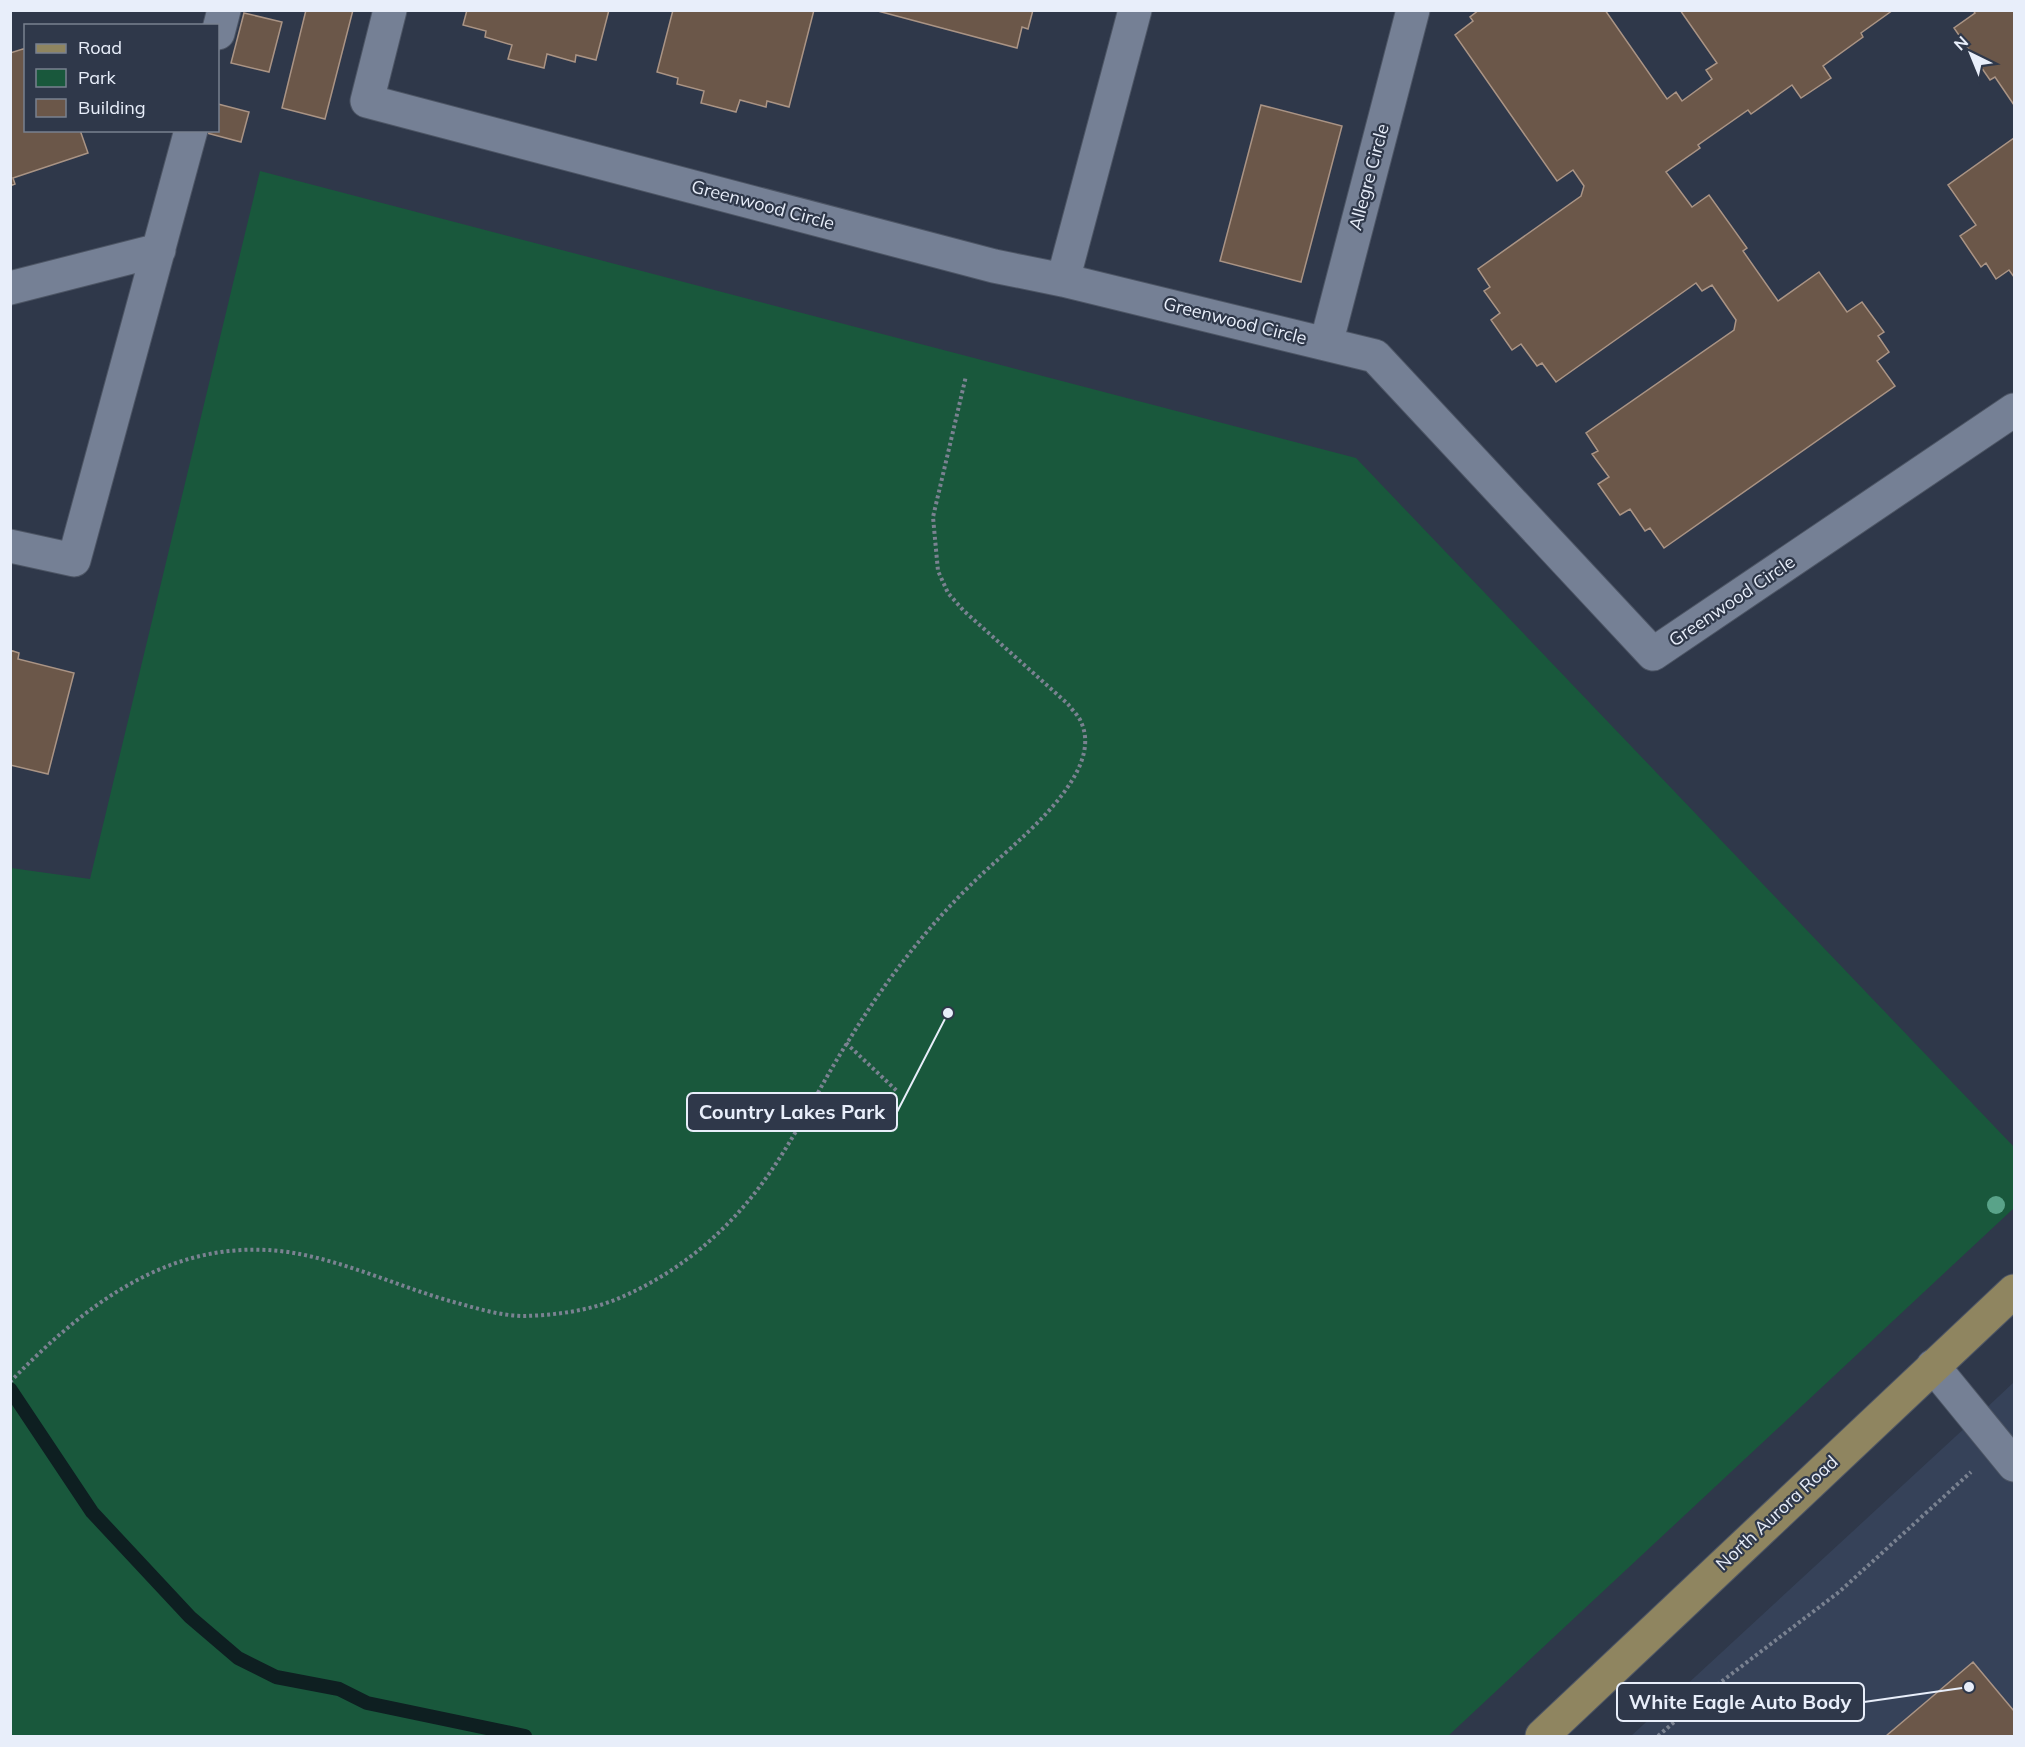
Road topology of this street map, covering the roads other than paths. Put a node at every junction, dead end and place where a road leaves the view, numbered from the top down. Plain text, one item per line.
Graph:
1 (224, 10) edge
2 (390, 10) edge
3 (1135, 10) edge
4 (1413, 10) edge
5 (219, 29) edge
6 (190, 132) edge
7 (159, 250) junction
8 (1063, 280) junction
9 (10, 288) edge
10 (1326, 344) junction
11 (2014, 410) edge
12 (10, 546) edge
13 (2014, 1291) edge
14 (1933, 1366) junction
15 (2014, 1465) edge
16 (1542, 1737) edge

1 - 5 street
2 - 8 street, Greenwood Circle
3 - 8 street
4 - 10 street, Allegre Circle
6 - 7 street
7 - 9 street
7 - 12 street
8 - 10 street, Greenwood Circle
10 - 11 street, Greenwood Circle
13 - 14 main road, North Aurora Road
14 - 15 street
14 - 16 main road, North Aurora Road

